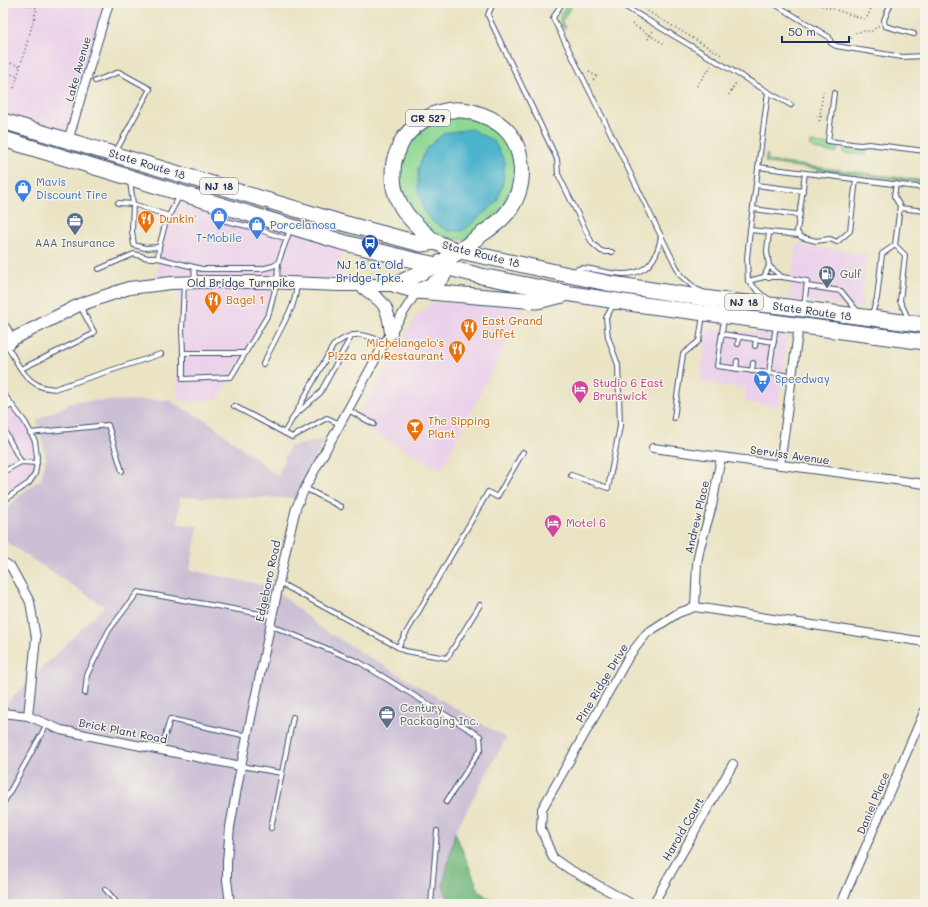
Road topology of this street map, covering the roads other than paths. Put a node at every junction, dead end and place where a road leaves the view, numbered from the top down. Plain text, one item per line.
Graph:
1 (109, 3) edge
2 (493, 3) edge
3 (562, 3) edge
4 (619, 3) edge
5 (773, 3) edge
6 (891, 3) edge
7 (914, 34) dead end
8 (925, 56) edge
9 (95, 82) dead end
10 (768, 92) junction
11 (834, 93) dead end
12 (791, 105) dead end
13 (3, 121) edge
14 (3, 139) edge
15 (68, 141) junction
16 (925, 151) edge
17 (114, 155) junction
18 (758, 167) junction
19 (805, 173) junction
20 (129, 177) junction
21 (856, 179) junction
22 (896, 184) junction
23 (756, 185) junction
24 (925, 188) edge
25 (803, 190) junction
26 (181, 192) junction
27 (118, 203) dead end
28 (133, 204) junction
29 (900, 208) junction
30 (753, 209) junction
31 (925, 211) edge
32 (800, 215) junction
33 (169, 216) junction
34 (750, 230) junction
35 (769, 232) junction
36 (289, 233) junction
37 (799, 235) junction
38 (661, 236) junction
39 (895, 245) junction
40 (158, 247) junction
41 (612, 252) dead end
42 (444, 257) junction
43 (158, 258) junction
44 (278, 263) junction
45 (769, 266) junction
46 (194, 267) junction
47 (99, 269) dead end
48 (564, 274) junction
49 (764, 277) junction
50 (782, 277) junction
51 (748, 281) junction
52 (189, 282) junction
53 (277, 282) junction
54 (297, 283) junction
55 (360, 285) junction
56 (396, 285) junction
57 (807, 286) junction
58 (417, 291) junction
59 (572, 294) junction
60 (718, 300) junction
61 (636, 304) junction
62 (79, 305) junction
63 (780, 306) junction
64 (804, 309) junction
65 (703, 313) junction
66 (725, 316) junction
67 (866, 318) junction
68 (777, 323) junction
69 (910, 323) junction
70 (925, 325) edge
71 (799, 326) junction
72 (353, 334) junction
73 (722, 334) junction
74 (388, 337) junction
75 (739, 337) junction
76 (5, 339) edge
77 (756, 339) junction
78 (774, 342) junction
79 (925, 342) edge
80 (738, 344) dead end
81 (755, 346) dead end
82 (183, 353) junction
83 (245, 353) junction
84 (161, 354) dead end
85 (737, 361) dead end
86 (753, 363) dead end
87 (263, 364) dead end
88 (21, 369) junction
89 (736, 369) junction
90 (752, 371) junction
91 (769, 373) junction
92 (792, 376) junction
93 (3, 393) edge
94 (12, 405) junction
95 (234, 406) dead end
96 (3, 410) edge
97 (348, 410) junction
98 (294, 416) junction
99 (674, 418) dead end
100 (340, 424) junction
101 (374, 424) dead end
102 (3, 428) edge
103 (30, 433) junction
104 (284, 433) junction
105 (653, 448) dead end
106 (523, 452) dead end
107 (721, 457) junction
108 (21, 462) junction
109 (37, 463) junction
110 (780, 465) junction
111 (122, 471) dead end
112 (3, 472) edge
113 (571, 475) dead end
114 (925, 484) edge
115 (305, 488) junction
116 (3, 501) edge
117 (341, 507) dead end
118 (3, 562) edge
119 (279, 583) junction
120 (480, 606) dead end
121 (695, 607) junction
122 (272, 616) junction
123 (270, 625) junction
124 (925, 642) edge
125 (398, 647) junction
126 (85, 693) dead end
127 (925, 710) edge
128 (3, 713) edge
129 (28, 716) junction
130 (293, 717) dead end
131 (47, 724) junction
132 (248, 736) junction
133 (161, 750) junction
134 (733, 764) dead end
135 (242, 766) junction
136 (282, 773) junction
137 (446, 802) dead end
138 (3, 804) edge
139 (271, 828) dead end
140 (436, 831) dead end
141 (105, 889) dead end
142 (118, 904) edge
143 (230, 904) edge
144 (431, 904) edge
145 (632, 904) edge
146 (653, 904) edge
147 (841, 904) edge

1 - 15 street, Lake Avenue
2 - 41 lane
3 - 38 lane
4 - 10 lane
5 - 8 lane
6 - 7 lane
9 - 17 lane
10 - 12 lane
10 - 18 lane
11 - 16 lane
13 - 15 highway, State Route 18 / NJ 18
14 - 20 highway, State Route 18 / NJ 18
15 - 17 highway, State Route 18 / NJ 18
17 - 42 highway, State Route 18 / NJ 18
18 - 19 lane
18 - 23 lane
19 - 21 lane
19 - 25 lane
20 - 26 highway, State Route 18 / NJ 18
20 - 28 lane
21 - 22 lane
21 - 37 lane
22 - 24 lane
22 - 29 lane
23 - 25 lane
23 - 30 lane
25 - 32 lane
26 - 33 lane
26 - 36 highway, State Route 18 / NJ 18
27 - 28 lane
28 - 33 lane
28 - 40 lane
29 - 31 lane
29 - 39 lane
30 - 32 lane
30 - 34 lane
32 - 37 lane
33 - 40 lane
34 - 35 lane
34 - 51 lane
35 - 37 lane
35 - 45 lane
36 - 42 highway, State Route 18 / NJ 18
36 - 44 lane
38 - 48 lane
38 - 60 lane
39 - 67 lane
39 - 69 lane
40 - 43 lane
42 - 42 highway, CR 527
42 - 48 highway, State Route 18 / NJ 18
42 - 56 highway, CR 527
42 - 58 highway
42 - 59 highway, State Route 18 / NJ 18
43 - 46 lane
43 - 47 lane
44 - 46 lane
44 - 53 lane
45 - 49 lane
45 - 50 lane
46 - 52 lane
48 - 60 highway, State Route 18 / NJ 18
49 - 50 lane
49 - 51 lane
50 - 57 lane
51 - 63 lane
52 - 53 street, Old Bridge Turnpike / CR 527
52 - 62 street, Old Bridge Turnpike / CR 527
52 - 82 lane
53 - 54 street, Old Bridge Turnpike / CR 527
53 - 83 lane
54 - 55 street, Old Bridge Turnpike / CR 527
54 - 87 lane
55 - 56 street, Old Bridge Turnpike / CR 527
55 - 74 street
56 - 58 highway, CR 527
57 - 64 lane
57 - 67 lane
58 - 59 highway, CR 527
58 - 74 street, Edgeboro Road
59 - 61 highway, State Route 18 / NJ 18
60 - 63 highway, State Route 18 / NJ 18
61 - 65 highway, State Route 18 / NJ 18
61 - 113 lane
62 - 76 street, Old Bridge Turnpike / CR 527
62 - 88 lane
63 - 64 highway, State Route 18 / NJ 18
64 - 67 highway, State Route 18 / NJ 18
65 - 66 highway, State Route 18 / NJ 18
65 - 99 lane
66 - 68 highway, State Route 18 / NJ 18
66 - 73 lane
67 - 69 highway, State Route 18 / NJ 18
68 - 71 highway, State Route 18 / NJ 18
68 - 78 lane
69 - 70 highway, State Route 18 / NJ 18
71 - 79 highway, State Route 18 / NJ 18
71 - 92 street
72 - 74 lane
72 - 98 lane
72 - 98 lane
73 - 75 lane
73 - 89 lane
74 - 97 street, Edgeboro Road
75 - 77 lane
75 - 80 lane
76 - 88 lane
77 - 78 lane
77 - 81 lane
78 - 91 lane
82 - 83 lane
82 - 83 lane
84 - 88 lane
85 - 89 lane
86 - 90 lane
89 - 90 lane
90 - 91 lane
91 - 92 lane
92 - 110 street
93 - 94 lane
94 - 96 lane
94 - 103 lane
95 - 104 lane
97 - 100 street, Edgeboro Road
97 - 101 lane
98 - 104 lane
100 - 104 lane
100 - 115 street, Edgeboro Road
102 - 108 lane
103 - 109 lane
103 - 111 lane
105 - 107 street, Serviss Avenue
106 - 125 lane
107 - 110 street, Serviss Avenue
107 - 121 street, Andrew Place
108 - 109 lane
108 - 112 lane
109 - 116 lane
110 - 114 street, Serviss Avenue
115 - 117 lane
115 - 119 street, Edgeboro Road
118 - 129 street
119 - 122 street, Edgeboro Road
119 - 125 lane
120 - 125 lane
121 - 124 street, Pine Ridge Drive
121 - 145 street, Pine Ridge Drive
122 - 123 street, Edgeboro Road
122 - 126 lane
123 - 132 street, Edgeboro Road
123 - 137 lane
127 - 147 street, Daniel Place
128 - 129 street, Brick Plant Road
129 - 131 street, Brick Plant Road
130 - 136 lane
131 - 133 street, Brick Plant Road
131 - 138 lane
132 - 133 lane
132 - 135 street, Edgeboro Road
133 - 135 street, Brick Plant Road
134 - 146 street, Harold Court
135 - 136 lane
135 - 143 street, Edgeboro Road
136 - 139 lane
140 - 144 lane
141 - 142 lane

